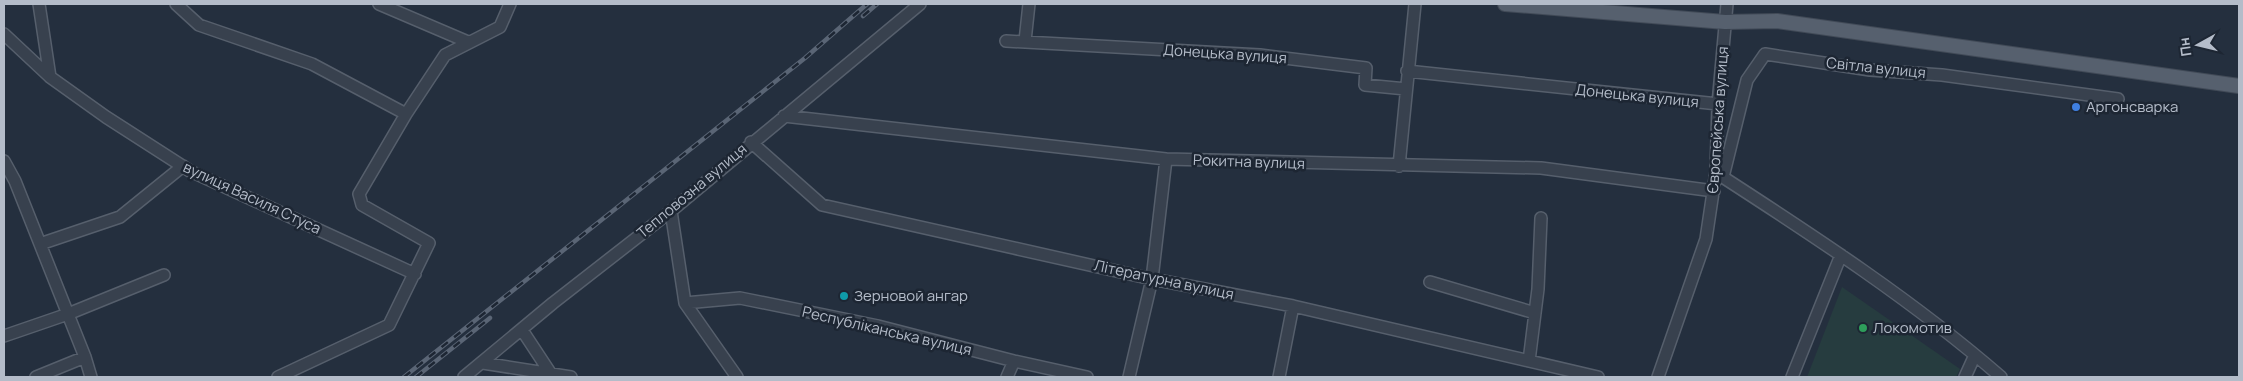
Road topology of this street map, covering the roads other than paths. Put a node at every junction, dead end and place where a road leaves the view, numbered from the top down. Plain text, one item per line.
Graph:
1 (40, 4) edge
2 (176, 4) edge
3 (380, 4) edge
4 (510, 4) edge
5 (920, 4) edge
6 (1029, 4) edge
7 (1415, 4) edge
8 (1505, 4) edge
9 (1727, 4) edge
10 (1725, 22) junction
11 (4, 34) edge
12 (1006, 41) dead end
13 (1025, 41) junction
14 (468, 42) junction
15 (1407, 71) junction
16 (50, 77) junction
17 (2239, 86) edge
18 (1406, 89) junction
19 (2118, 99) dead end
20 (1718, 104) junction
21 (406, 114) junction
22 (784, 116) junction
23 (751, 142) junction
24 (1166, 159) junction
25 (4, 161) edge
26 (182, 166) junction
27 (1399, 166) junction
28 (1720, 175) junction
29 (9, 182) edge
30 (1714, 191) junction
31 (671, 211) junction
32 (1541, 218) dead end
33 (40, 244) junction
34 (1841, 255) junction
35 (415, 274) junction
36 (164, 275) dead end
37 (1152, 279) junction
38 (1430, 282) dead end
39 (685, 303) junction
40 (1293, 306) junction
41 (1535, 313) junction
42 (68, 314) junction
43 (522, 330) junction
44 (4, 336) edge
45 (1975, 355) junction
46 (85, 356) junction
47 (1014, 361) junction
48 (1528, 361) junction
49 (483, 363) junction
50 (551, 374) junction
51 (36, 377) edge
52 (91, 377) edge
53 (278, 377) edge
54 (464, 377) edge
55 (571, 377) edge
56 (737, 377) edge
57 (1007, 377) edge
58 (1087, 377) edge
59 (1129, 377) edge
60 (1279, 377) edge
61 (1598, 377) edge
62 (1658, 377) edge
63 (1792, 377) edge
64 (1965, 377) edge
65 (2001, 377) edge

1 - 16 street
2 - 21 street
3 - 14 street
4 - 14 street
5 - 22 street, Тепловозна вулиця
6 - 13 street
7 - 15 street
8 - 10 main road
9 - 10 street, Європейська вулиця
10 - 17 main road
10 - 20 street, Європейська вулиця
11 - 16 street, вулиця Василя Стуса
12 - 13 street, Донецька вулиця
13 - 18 street, Донецька вулиця
14 - 21 street
15 - 18 street
15 - 20 street, Донецька вулиця
16 - 26 street, вулиця Василя Стуса
18 - 27 street
19 - 28 street, Світла вулиця
20 - 28 street, Європейська вулиця
21 - 35 street
22 - 23 street, Тепловозна вулиця
22 - 24 street, Рокитна вулиця
23 - 31 street, Тепловозна вулиця
23 - 37 street, Літературна вулиця
24 - 27 street, Рокитна вулиця
24 - 37 street
25 - 29 street
26 - 33 street
26 - 35 street, вулиця Василя Стуса
27 - 30 street, Рокитна вулиця
28 - 30 street, Європейська вулиця
28 - 34 street
29 - 33 street
30 - 62 street, Європейська вулиця
31 - 39 street
31 - 43 street, Тепловозна вулиця
32 - 41 street
33 - 42 street
34 - 45 street
34 - 63 street
35 - 53 street
36 - 42 street
37 - 40 street, Літературна вулиця
37 - 59 street
38 - 41 street
39 - 47 street, Республіканська вулиця
39 - 56 street
40 - 48 street, Літературна вулиця
40 - 60 street
41 - 48 street
42 - 44 street
42 - 46 street
43 - 49 street, Тепловозна вулиця
43 - 50 street
45 - 64 street
45 - 65 street
46 - 51 street
46 - 52 street
47 - 57 street
47 - 58 street, Республіканська вулиця
48 - 61 street, Літературна вулиця
49 - 50 street
49 - 54 street, Тепловозна вулиця
50 - 55 street

